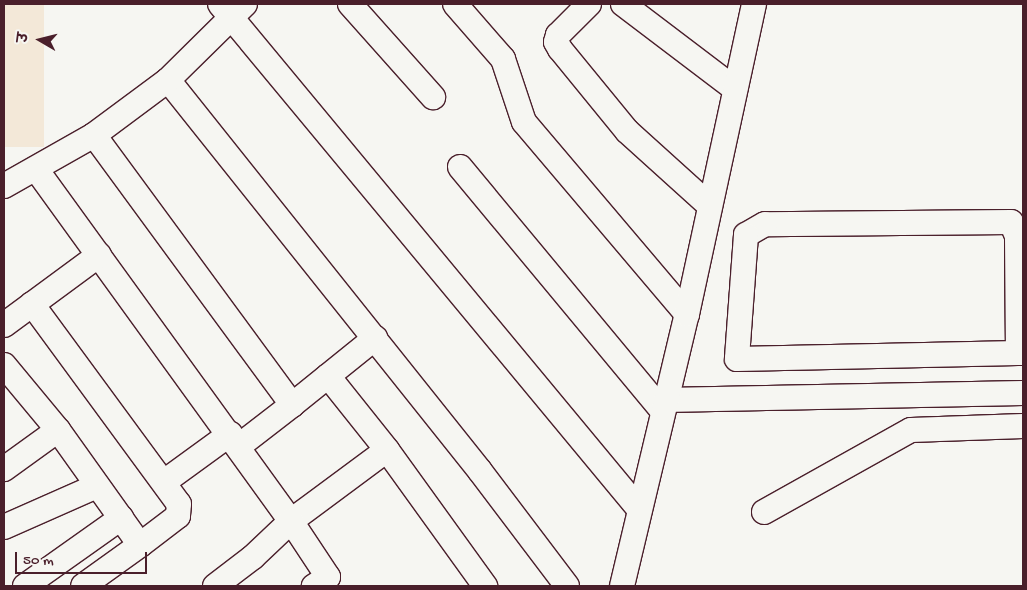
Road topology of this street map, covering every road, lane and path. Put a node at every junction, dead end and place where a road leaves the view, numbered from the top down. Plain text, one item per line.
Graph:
1 (350, 4) edge
2 (456, 4) edge
3 (589, 4) edge
4 (623, 4) edge
5 (754, 4) edge
6 (232, 8) edge
7 (168, 80) junction
8 (735, 89) junction
9 (433, 97) dead end
10 (94, 135) junction
11 (460, 167) dead end
12 (36, 169) junction
13 (4, 186) edge
14 (709, 205) junction
15 (99, 255) junction
16 (32, 304) junction
17 (687, 314) junction
18 (4, 325) edge
19 (375, 338) junction
20 (1021, 353) edge
21 (4, 365) edge
22 (328, 376) junction
23 (1023, 393) edge
24 (934, 394) junction
25 (292, 405) junction
26 (663, 405) junction
27 (1023, 426) edge
28 (933, 427) junction
29 (58, 430) junction
30 (235, 440) junction
31 (387, 450) junction
32 (4, 469) edge
33 (164, 482) junction
34 (97, 486) junction
35 (639, 510) junction
36 (764, 512) dead end
37 (121, 518) junction
38 (291, 521) junction
39 (4, 527) edge
40 (140, 545) junction
41 (326, 583) edge
42 (25, 586) edge
43 (83, 586) edge
44 (215, 586) edge
45 (485, 586) edge
46 (566, 586) edge
47 (622, 586) edge

1 - 9 street
2 - 17 street
3 - 14 street
4 - 8 street
5 - 8 street
6 - 7 street
6 - 35 street
7 - 10 street
7 - 19 street
8 - 14 street
10 - 12 street
10 - 25 street
11 - 26 street
12 - 13 street
12 - 15 street
14 - 17 street
15 - 16 street
15 - 30 street
16 - 18 street
16 - 33 street
17 - 26 street
19 - 22 street
19 - 46 street
20 - 20 street
21 - 29 street
22 - 25 street
22 - 31 street
23 - 24 street
24 - 26 street
24 - 28 street
25 - 30 street
26 - 35 street
27 - 28 street
28 - 36 street
29 - 32 street
29 - 34 street
30 - 33 street
30 - 38 street
31 - 38 street
31 - 45 street
33 - 40 street
34 - 37 street
34 - 39 street
35 - 47 street
37 - 40 street
37 - 42 street
38 - 41 street
38 - 44 street
40 - 43 street

